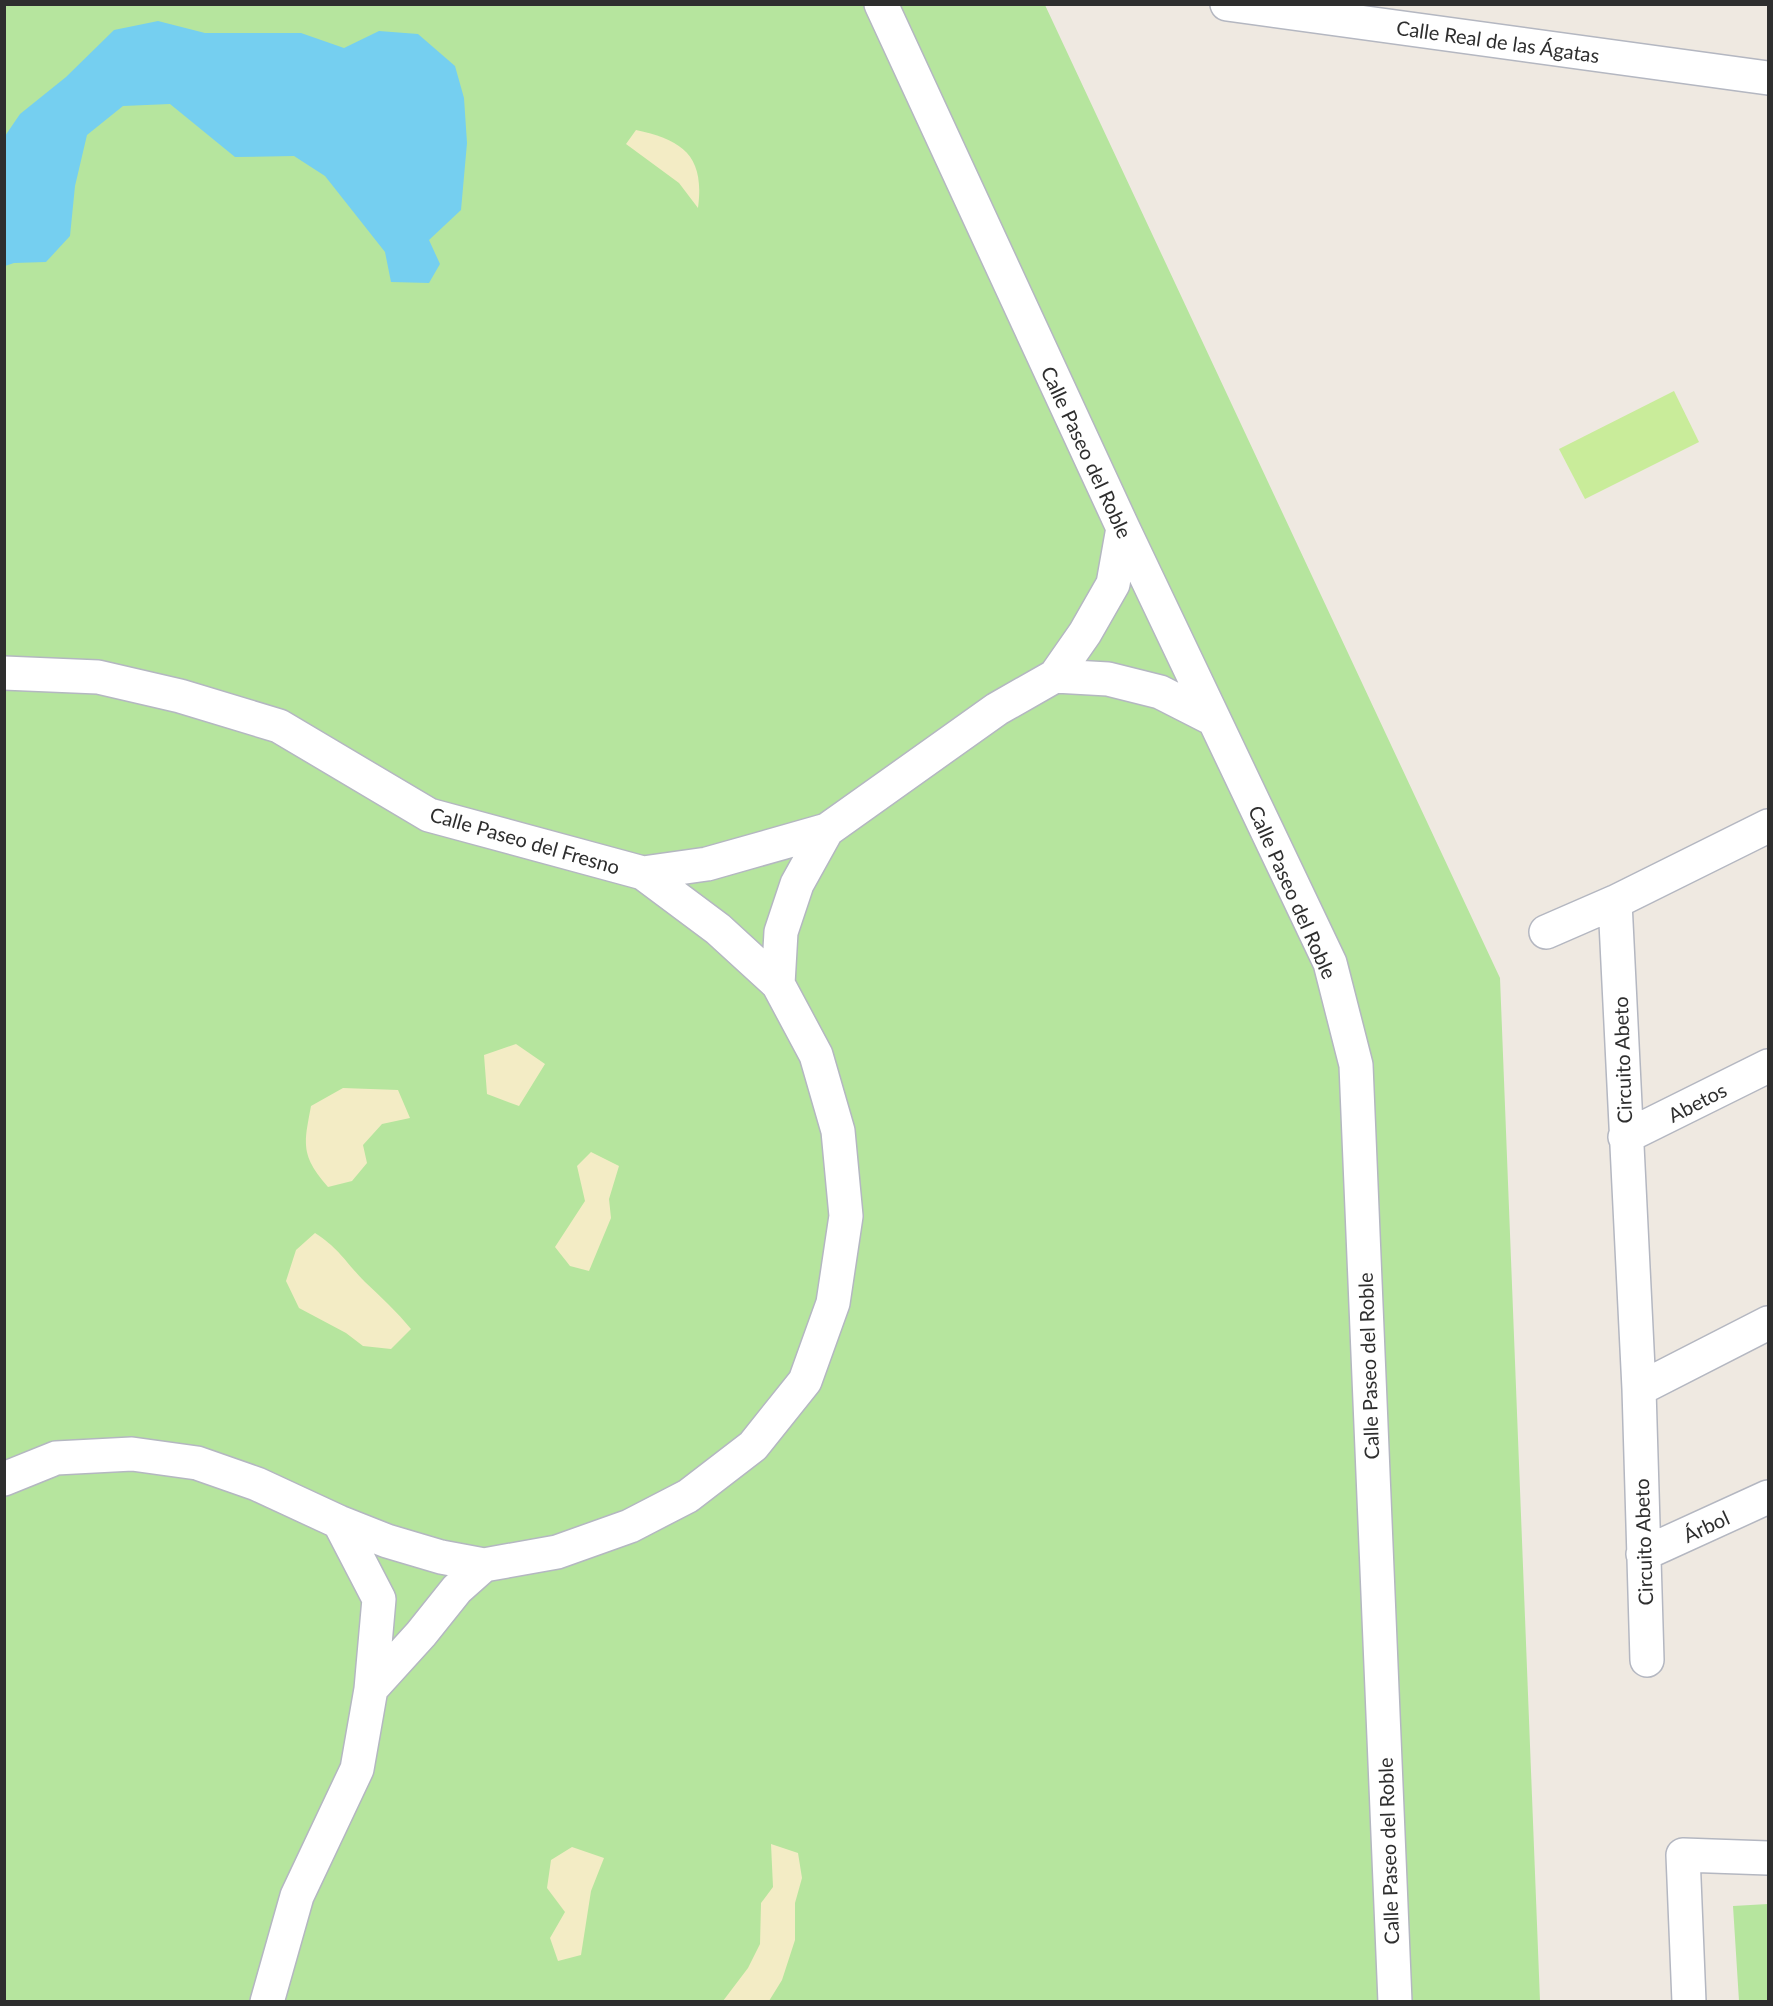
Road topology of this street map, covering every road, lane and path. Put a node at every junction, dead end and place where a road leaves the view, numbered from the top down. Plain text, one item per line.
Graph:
1 (881, 4) edge
2 (1227, 4) edge
3 (1768, 78) edge
4 (1123, 528) junction
5 (4, 673) edge
6 (1055, 676) junction
7 (1213, 718) junction
8 (1768, 826) edge
9 (826, 830) junction
10 (643, 873) junction
11 (1615, 902) junction
12 (1546, 932) dead end
13 (777, 984) junction
14 (1768, 1066) edge
15 (1625, 1137) junction
16 (1768, 1323) edge
17 (1639, 1389) junction
18 (4, 1479) edge
19 (1768, 1497) edge
20 (339, 1522) junction
21 (1643, 1554) junction
22 (484, 1565) junction
23 (1647, 1660) dead end
24 (371, 1689) junction
25 (1768, 1858) edge
26 (267, 2001) edge
27 (1395, 2001) edge
28 (1689, 2001) edge

1 - 4 street, Calle Paseo del Roble
2 - 3 street, Calle Real de las Ágatas
4 - 6 street, Calle Paseo del Fresno
4 - 7 street, Calle Paseo del Roble
5 - 10 street, Calle Paseo del Fresno
6 - 7 street
6 - 9 street, Calle Paseo del Fresno
7 - 27 street, Calle Paseo del Roble
8 - 11 street
9 - 10 street, Calle Paseo del Fresno
9 - 13 street, Calle Paseo del Fresno
10 - 13 street, Calle Paseo del Fresno
11 - 12 street
11 - 15 street, Circuito Abeto
13 - 22 street, Calle Paseo del Fresno
14 - 15 street, Abetos
15 - 17 street, Circuito Abeto
16 - 17 street
17 - 21 street, Circuito Abeto
18 - 20 street
19 - 21 street, Árbol
20 - 22 street
20 - 24 street
21 - 23 street, Circuito Abeto
22 - 24 street
24 - 26 street
25 - 28 street

